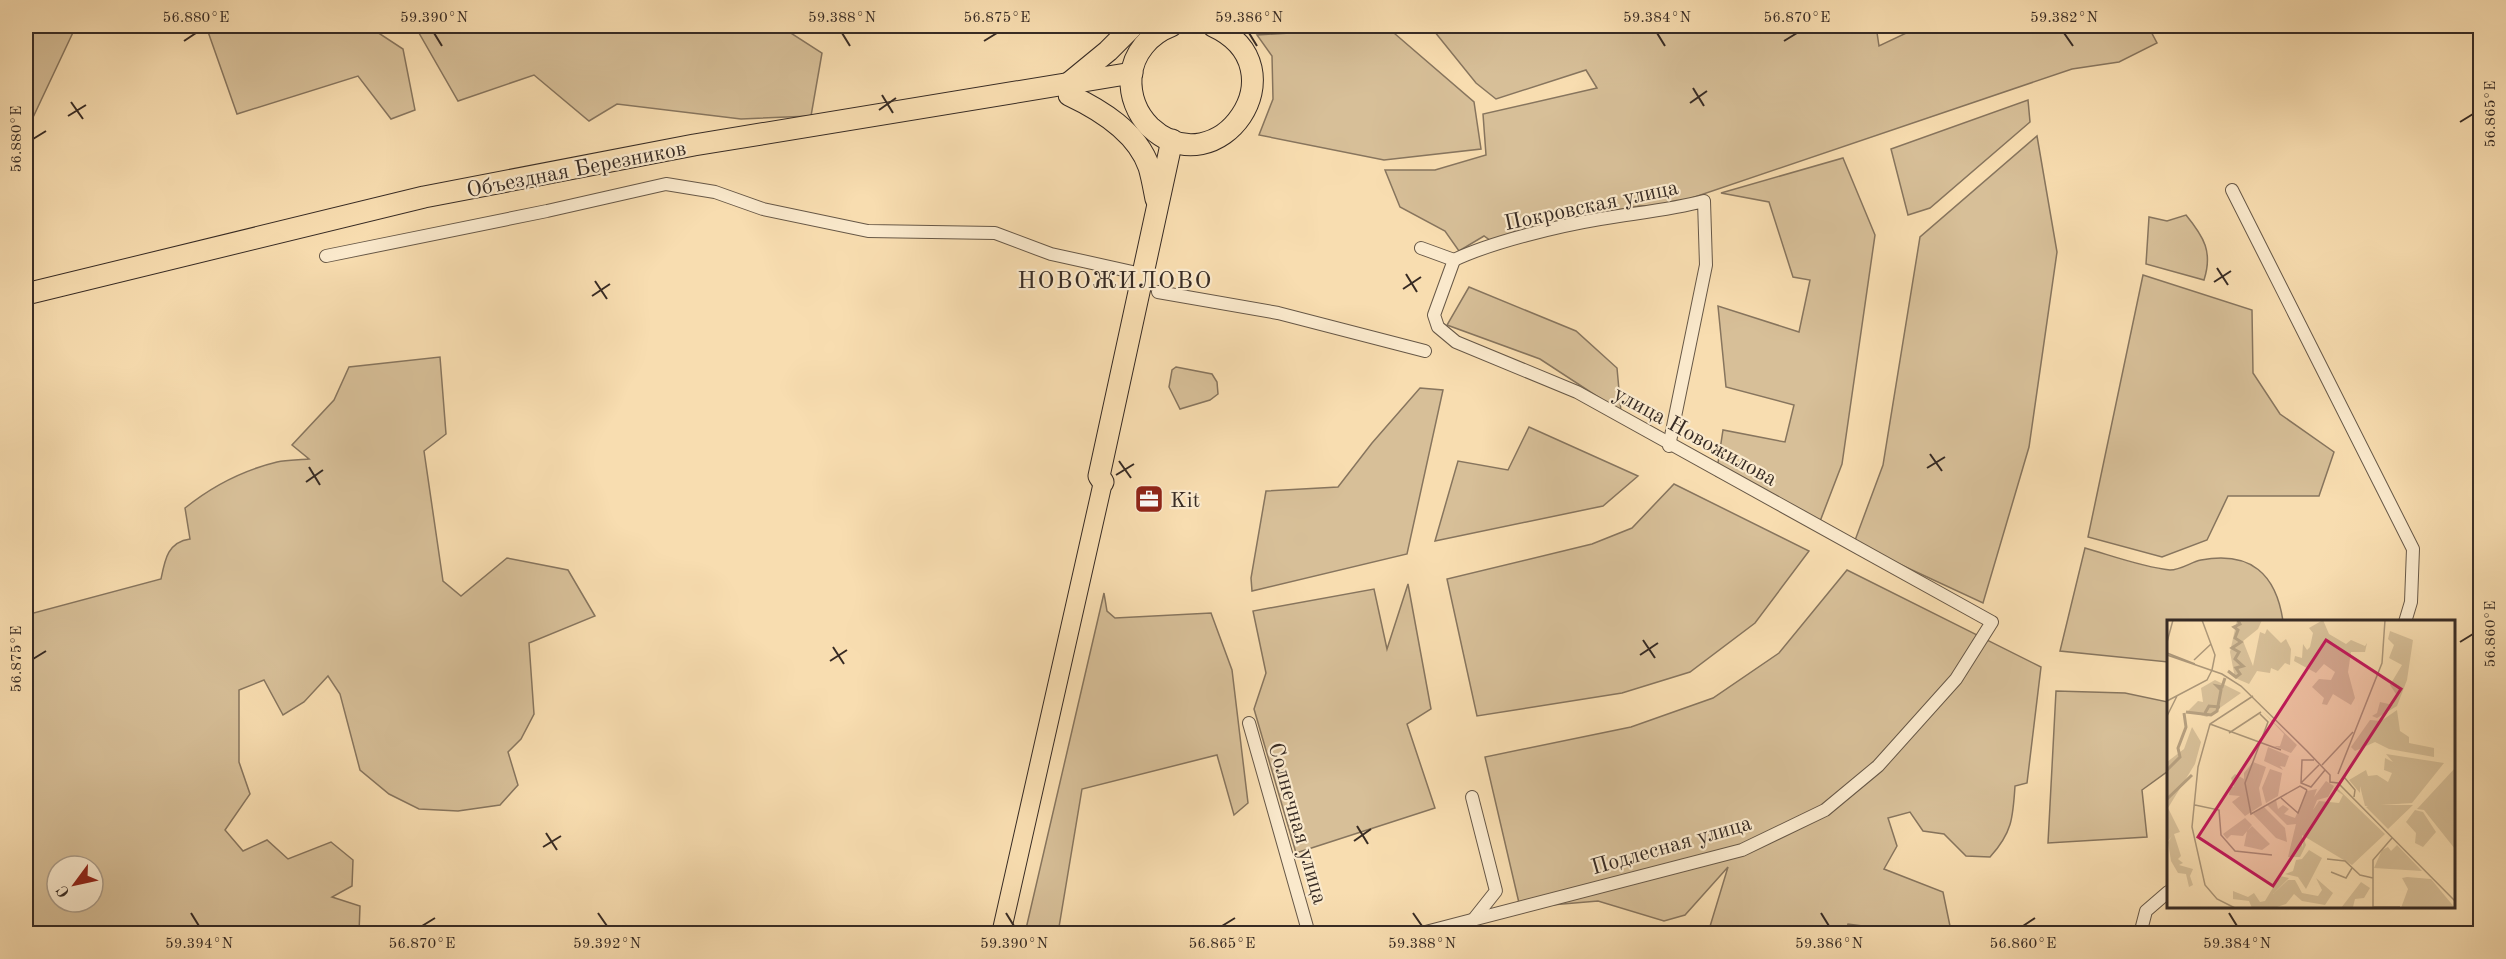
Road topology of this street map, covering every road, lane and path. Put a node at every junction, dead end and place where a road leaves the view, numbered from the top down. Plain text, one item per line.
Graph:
1 (1133, 26) edge
2 (1171, 26) edge
3 (1213, 26) edge
4 (1132, 80) junction
5 (1069, 89) junction
6 (1176, 141) junction
7 (2232, 190) dead end
8 (1158, 206) junction
9 (1421, 249) dead end
10 (326, 256) dead end
11 (1454, 261) junction
12 (1137, 273) dead end
13 (1158, 292) dead end
14 (26, 294) edge
15 (26, 304) edge
16 (1425, 351) dead end
17 (1669, 446) junction
18 (1103, 482) junction
19 (2405, 620) edge
20 (1992, 622) joint
21 (1249, 723) dead end
22 (1472, 797) dead end
23 (2167, 894) edge
24 (1473, 920) junction
25 (1000, 933) edge
26 (1309, 933) edge
27 (1418, 933) edge
28 (2140, 933) edge

1 - 5 highway
2 - 4 highway
3 - 6 highway
4 - 5 highway, Объездная Березников
4 - 6 highway
5 - 8 highway
5 - 14 highway, Объездная Березников
5 - 15 highway, Объездная Березников
6 - 8 highway
6 - 18 highway
7 - 19 street
8 - 18 highway
9 - 11 street
10 - 12 street
11 - 17 street, улица Новожилова
11 - 17 street, Покровская улица
13 - 16 street
17 - 20 street, улица Новожилова
18 - 25 main road
20 - 24 street, Подлесная улица
21 - 26 street, Солнечная улица
22 - 24 street
23 - 28 street
24 - 27 street, Подлесная улица

